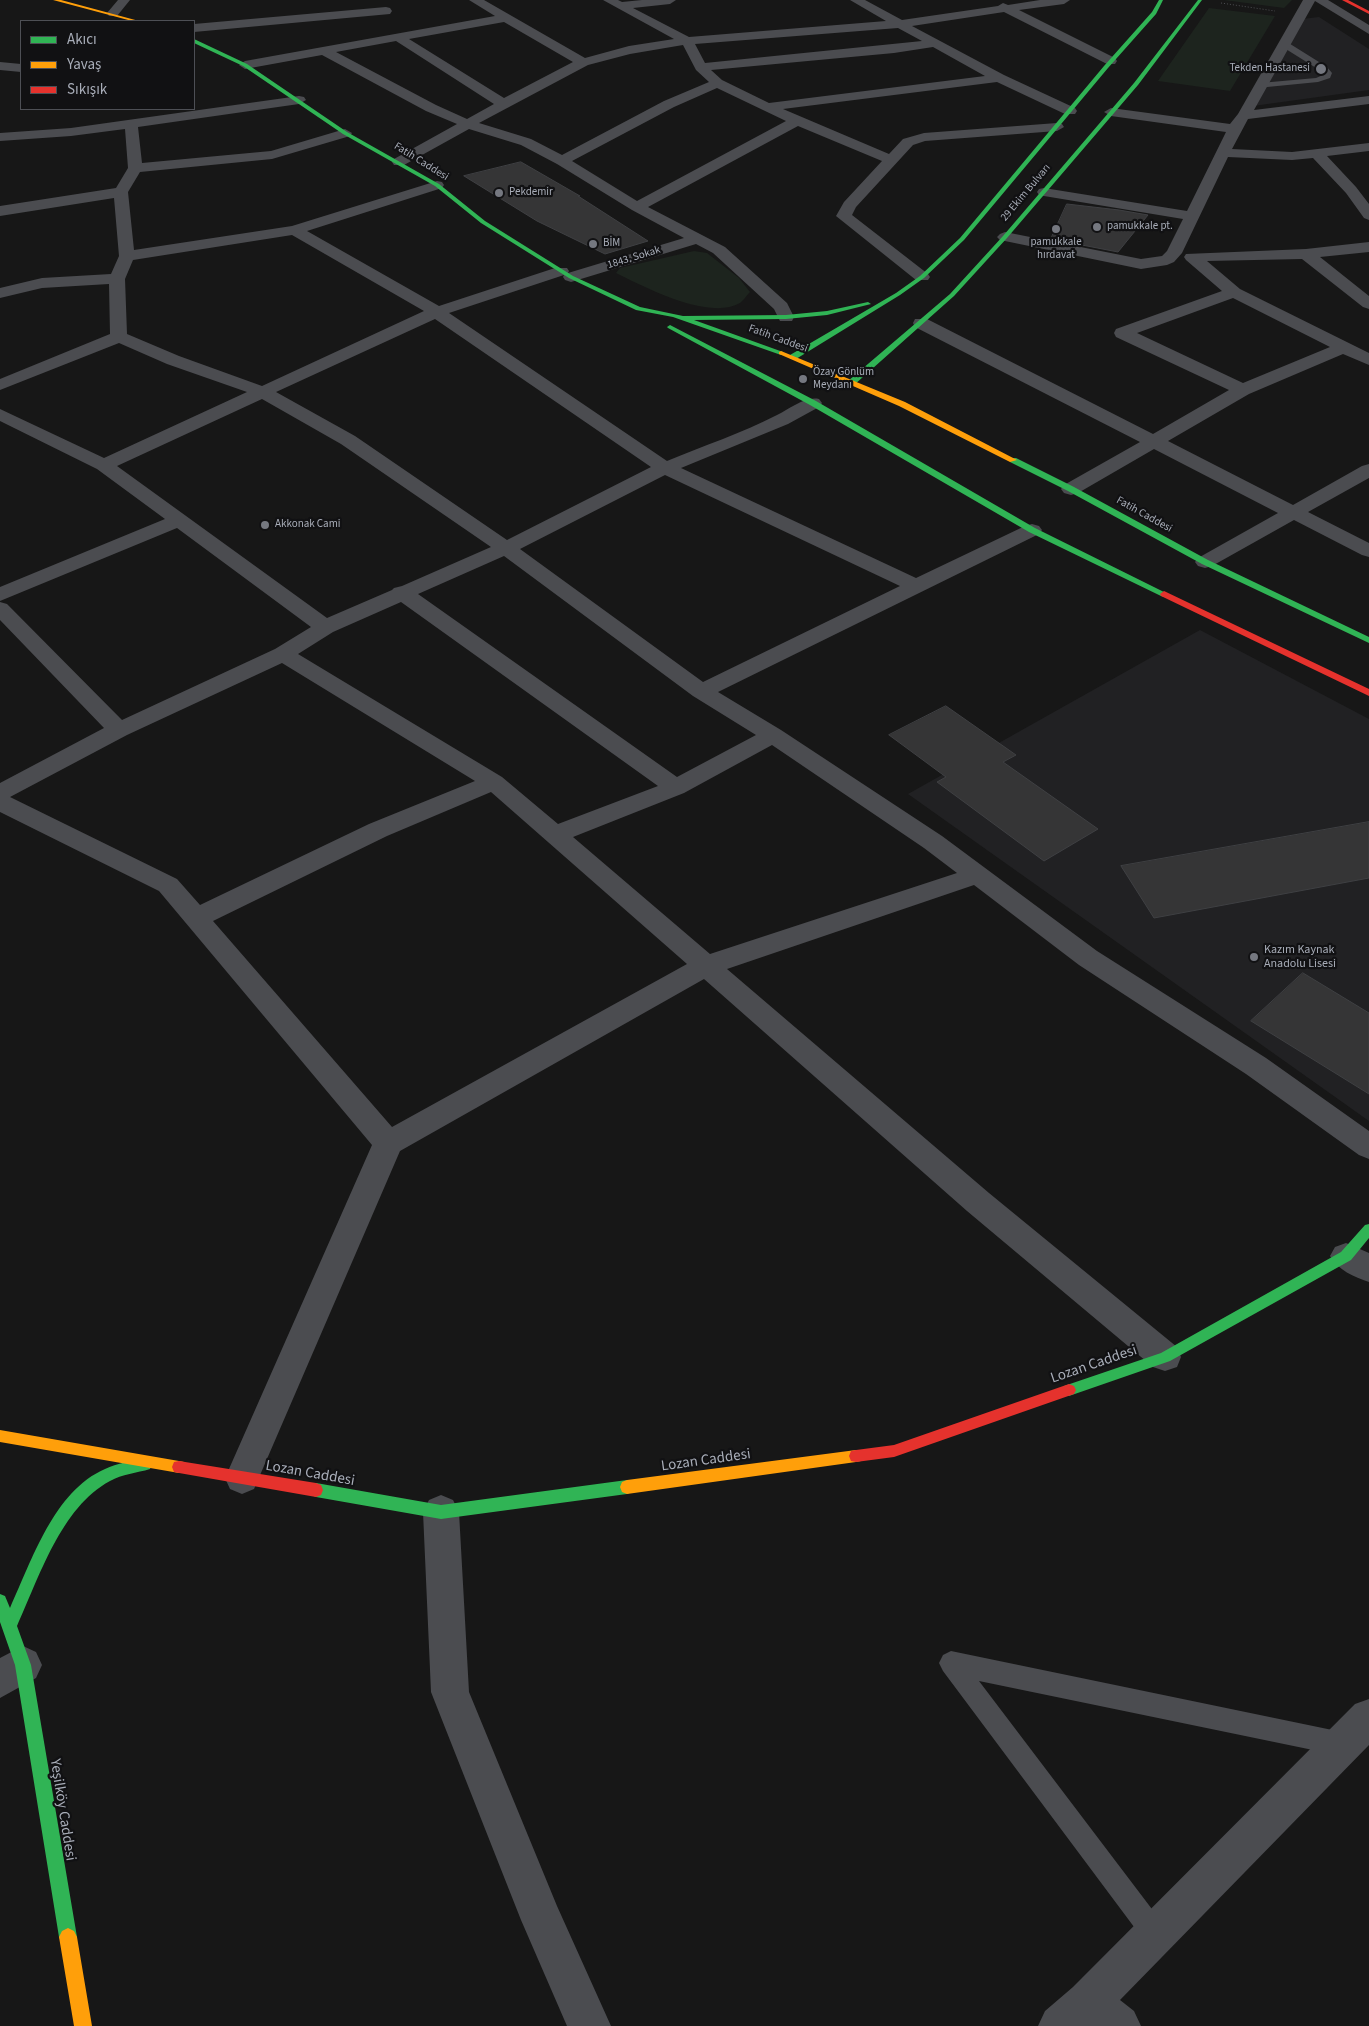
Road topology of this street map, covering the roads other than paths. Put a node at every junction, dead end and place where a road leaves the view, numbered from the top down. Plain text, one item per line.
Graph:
1 (46, 0) edge
2 (55, 0) edge
3 (124, 0) edge
4 (474, 0) edge
5 (609, 0) edge
6 (670, 0) edge
7 (856, 0) edge
8 (991, 0) edge
9 (1064, 0) edge
10 (1161, 0) edge
11 (1200, 0) edge
12 (1309, 0) edge
13 (1320, 0) edge
14 (79, 5) junction
15 (1340, 5) edge
16 (622, 6) junction
17 (387, 8) edge
18 (1005, 9) junction
19 (113, 13) junction
20 (1369, 13) edge
21 (505, 18) junction
22 (134, 20) edge
23 (414, 20) dead end
24 (900, 24) junction
25 (195, 28) edge
26 (442, 29) junction
27 (1369, 30) edge
28 (397, 37) junction
29 (687, 41) junction
30 (935, 43) junction
31 (197, 44) edge
32 (1284, 44) junction
33 (324, 51) junction
34 (583, 62) junction
35 (1111, 62) junction
36 (245, 65) junction
37 (0, 66) edge
38 (701, 67) junction
39 (20, 68) edge
40 (999, 78) junction
41 (717, 83) junction
42 (1260, 86) junction
43 (300, 100) junction
44 (1369, 100) edge
45 (504, 104) junction
46 (768, 107) junction
47 (1070, 111) junction
48 (1112, 112) junction
49 (1244, 115) junction
50 (70, 117) dead end
51 (797, 122) junction
52 (131, 124) junction
53 (468, 124) junction
54 (1058, 127) junction
55 (1236, 129) junction
56 (71, 132) junction
57 (345, 132) junction
58 (0, 137) edge
59 (1369, 147) edge
60 (1225, 153) junction
61 (1316, 154) junction
62 (891, 160) junction
63 (562, 161) junction
64 (399, 162) junction
65 (135, 168) junction
66 (437, 185) junction
67 (1369, 188) edge
68 (1351, 190) junction
69 (121, 192) junction
70 (1044, 192) junction
71 (637, 207) junction
72 (0, 211) edge
73 (1369, 215) edge
74 (1193, 216) junction
75 (294, 230) junction
76 (1005, 237) junction
77 (697, 239) junction
78 (1369, 247) edge
79 (1174, 253) junction
80 (1306, 254) junction
81 (127, 256) junction
82 (1192, 256) junction
83 (566, 274) junction
84 (922, 277) junction
85 (117, 279) junction
86 (1234, 292) junction
87 (0, 293) edge
88 (887, 301) junction
89 (1369, 304) edge
90 (638, 308) junction
91 (436, 312) junction
92 (786, 317) junction
93 (680, 318) junction
94 (921, 323) junction
95 (119, 337) junction
96 (1345, 347) junction
97 (793, 357) junction
98 (1369, 360) edge
99 (770, 371) junction
100 (850, 383) junction
101 (0, 385) edge
102 (1243, 390) junction
103 (263, 392) junction
104 (825, 396) junction
105 (0, 414) edge
106 (1155, 441) junction
107 (104, 465) junction
108 (665, 468) junction
109 (1369, 470) edge
110 (1071, 489) junction
111 (1293, 513) junction
112 (179, 520) junction
113 (1032, 530) junction
114 (506, 548) junction
115 (1369, 551) edge
116 (1204, 562) junction
117 (918, 587) junction
118 (401, 592) junction
119 (0, 595) edge
120 (0, 608) edge
121 (324, 627) junction
122 (1369, 640) edge
123 (283, 654) junction
124 (701, 691) junction
125 (1369, 693) edge
126 (119, 730) junction
127 (772, 735) junction
128 (494, 782) junction
129 (676, 788) junction
130 (0, 793) edge
131 (0, 802) edge
132 (554, 835) junction
133 (976, 875) junction
134 (196, 918) junction
135 (706, 966) junction
136 (388, 1143) junction
137 (1369, 1147) edge
138 (1369, 1229) edge
139 (1357, 1263) edge
140 (1165, 1357) junction
141 (0, 1436) edge
142 (152, 1462) junction
143 (242, 1478) junction
144 (441, 1512) junction
145 (0, 1601) edge
146 (9, 1626) junction
147 (11, 1672) edge
148 (1356, 1731) edge
149 (1155, 1934) junction
150 (1089, 2018) edge
151 (83, 2026) edge
152 (589, 2026) edge

1 - 14 main road
2 - 14 main road
3 - 19 street
4 - 21 street
5 - 16 street
6 - 16 street
7 - 24 street
8 - 18 street
9 - 18 street
10 - 35 main road, 29 Ekim Bulvarı
11 - 48 main road, 29 Ekim Bulvarı
12 - 32 street
13 - 15 street
14 - 19 main road
15 - 20 main road
15 - 27 street
16 - 29 street
17 - 25 street
18 - 24 street
18 - 35 street
19 - 22 main road
21 - 26 street
21 - 34 street
23 - 26 street
24 - 29 street
24 - 30 street
26 - 28 street
28 - 33 street
28 - 45 street
29 - 34 street
29 - 38 street
30 - 38 street
30 - 40 street
31 - 36 main road, Fatih Caddesi
32 - 42 street
32 - 42 lane
33 - 36 street
33 - 53 street
34 - 45 street
35 - 47 main road, 29 Ekim Bulvarı
36 - 43 main road, Fatih Caddesi
37 - 39 street
38 - 41 street
40 - 46 street
40 - 47 street
41 - 46 street
41 - 63 street
42 - 49 street
43 - 52 street
43 - 57 main road, Fatih Caddesi
44 - 49 street
45 - 53 street
46 - 51 street
47 - 54 main road, 29 Ekim Bulvarı
48 - 55 street
48 - 70 main road, 29 Ekim Bulvarı
49 - 55 street
50 - 56 street
51 - 62 street
51 - 71 street
52 - 56 street
52 - 65 street
53 - 63 street
53 - 64 street
54 - 62 street
54 - 84 main road, 29 Ekim Bulvarı
55 - 60 street
56 - 58 street
57 - 64 main road, Fatih Caddesi
57 - 65 street
59 - 61 street
60 - 61 street
60 - 74 street
61 - 68 street
62 - 84 street
63 - 71 street
64 - 66 main road, Fatih Caddesi
65 - 69 street
66 - 75 street
66 - 83 main road, Fatih Caddesi
67 - 68 street
68 - 73 street
69 - 72 street
69 - 81 street
70 - 74 street
70 - 76 main road, 29 Ekim Bulvarı
71 - 77 street
74 - 79 street
75 - 81 street
75 - 91 street
76 - 79 street
76 - 94 main road, 29 Ekim Bulvarı
77 - 83 street, 1843. Sokak
77 - 92 street
78 - 80 street
79 - 82 street
80 - 82 street
80 - 89 street
81 - 85 street
82 - 86 street
83 - 90 main road, Fatih Caddesi
83 - 91 street, 1843. Sokak
84 - 88 main road, 29 Ekim Bulvarı
85 - 87 street
85 - 95 street
86 - 96 street
86 - 102 street
88 - 92 main road
88 - 97 main road, 29 Ekim Bulvarı
90 - 93 main road, Fatih Caddesi
90 - 99 main road
91 - 103 street, 1843. Sokak
91 - 108 street
92 - 93 main road
93 - 97 main road, Fatih Caddesi
94 - 100 main road, 29 Ekim Bulvarı
94 - 106 street
95 - 101 street
95 - 103 street
96 - 98 street
96 - 102 street
97 - 99 main road, 29 Ekim Bulvarı
97 - 100 main road, Fatih Caddesi
99 - 104 main road
100 - 104 main road, 29 Ekim Bulvarı
100 - 110 main road, Fatih Caddesi
102 - 106 street
103 - 107 street, 1843. Sokak
103 - 114 street
104 - 108 street
104 - 113 main road
105 - 107 street
106 - 110 street
106 - 111 street
107 - 112 street
108 - 114 street
108 - 117 street
109 - 111 street
110 - 116 main road, Fatih Caddesi
111 - 115 street
111 - 116 street
112 - 119 street
112 - 121 street
113 - 117 street
113 - 125 main road
114 - 118 street
114 - 124 street
116 - 122 main road, Fatih Caddesi
117 - 124 street
118 - 121 street
118 - 129 street
120 - 126 street
121 - 123 street
123 - 126 street
123 - 128 street
124 - 127 street
126 - 130 street
127 - 129 street
127 - 133 street
128 - 132 street
128 - 134 street
129 - 132 street
131 - 134 street
132 - 135 street
133 - 135 street
133 - 137 street
134 - 136 street
135 - 136 street
135 - 140 street
136 - 143 street
138 - 139 main road, Lozan Caddesi
139 - 140 main road, Lozan Caddesi
140 - 144 main road, Lozan Caddesi
141 - 142 main road, Lozan Caddesi
142 - 143 main road, Lozan Caddesi
142 - 146 main road
143 - 144 main road, Lozan Caddesi
144 - 152 street
145 - 146 main road, Yeşilköy Caddesi
146 - 147 main road, Yeşilköy Caddesi
147 - 151 main road, Yeşilköy Caddesi
148 - 149 street
148 - 149 lane
149 - 150 street

